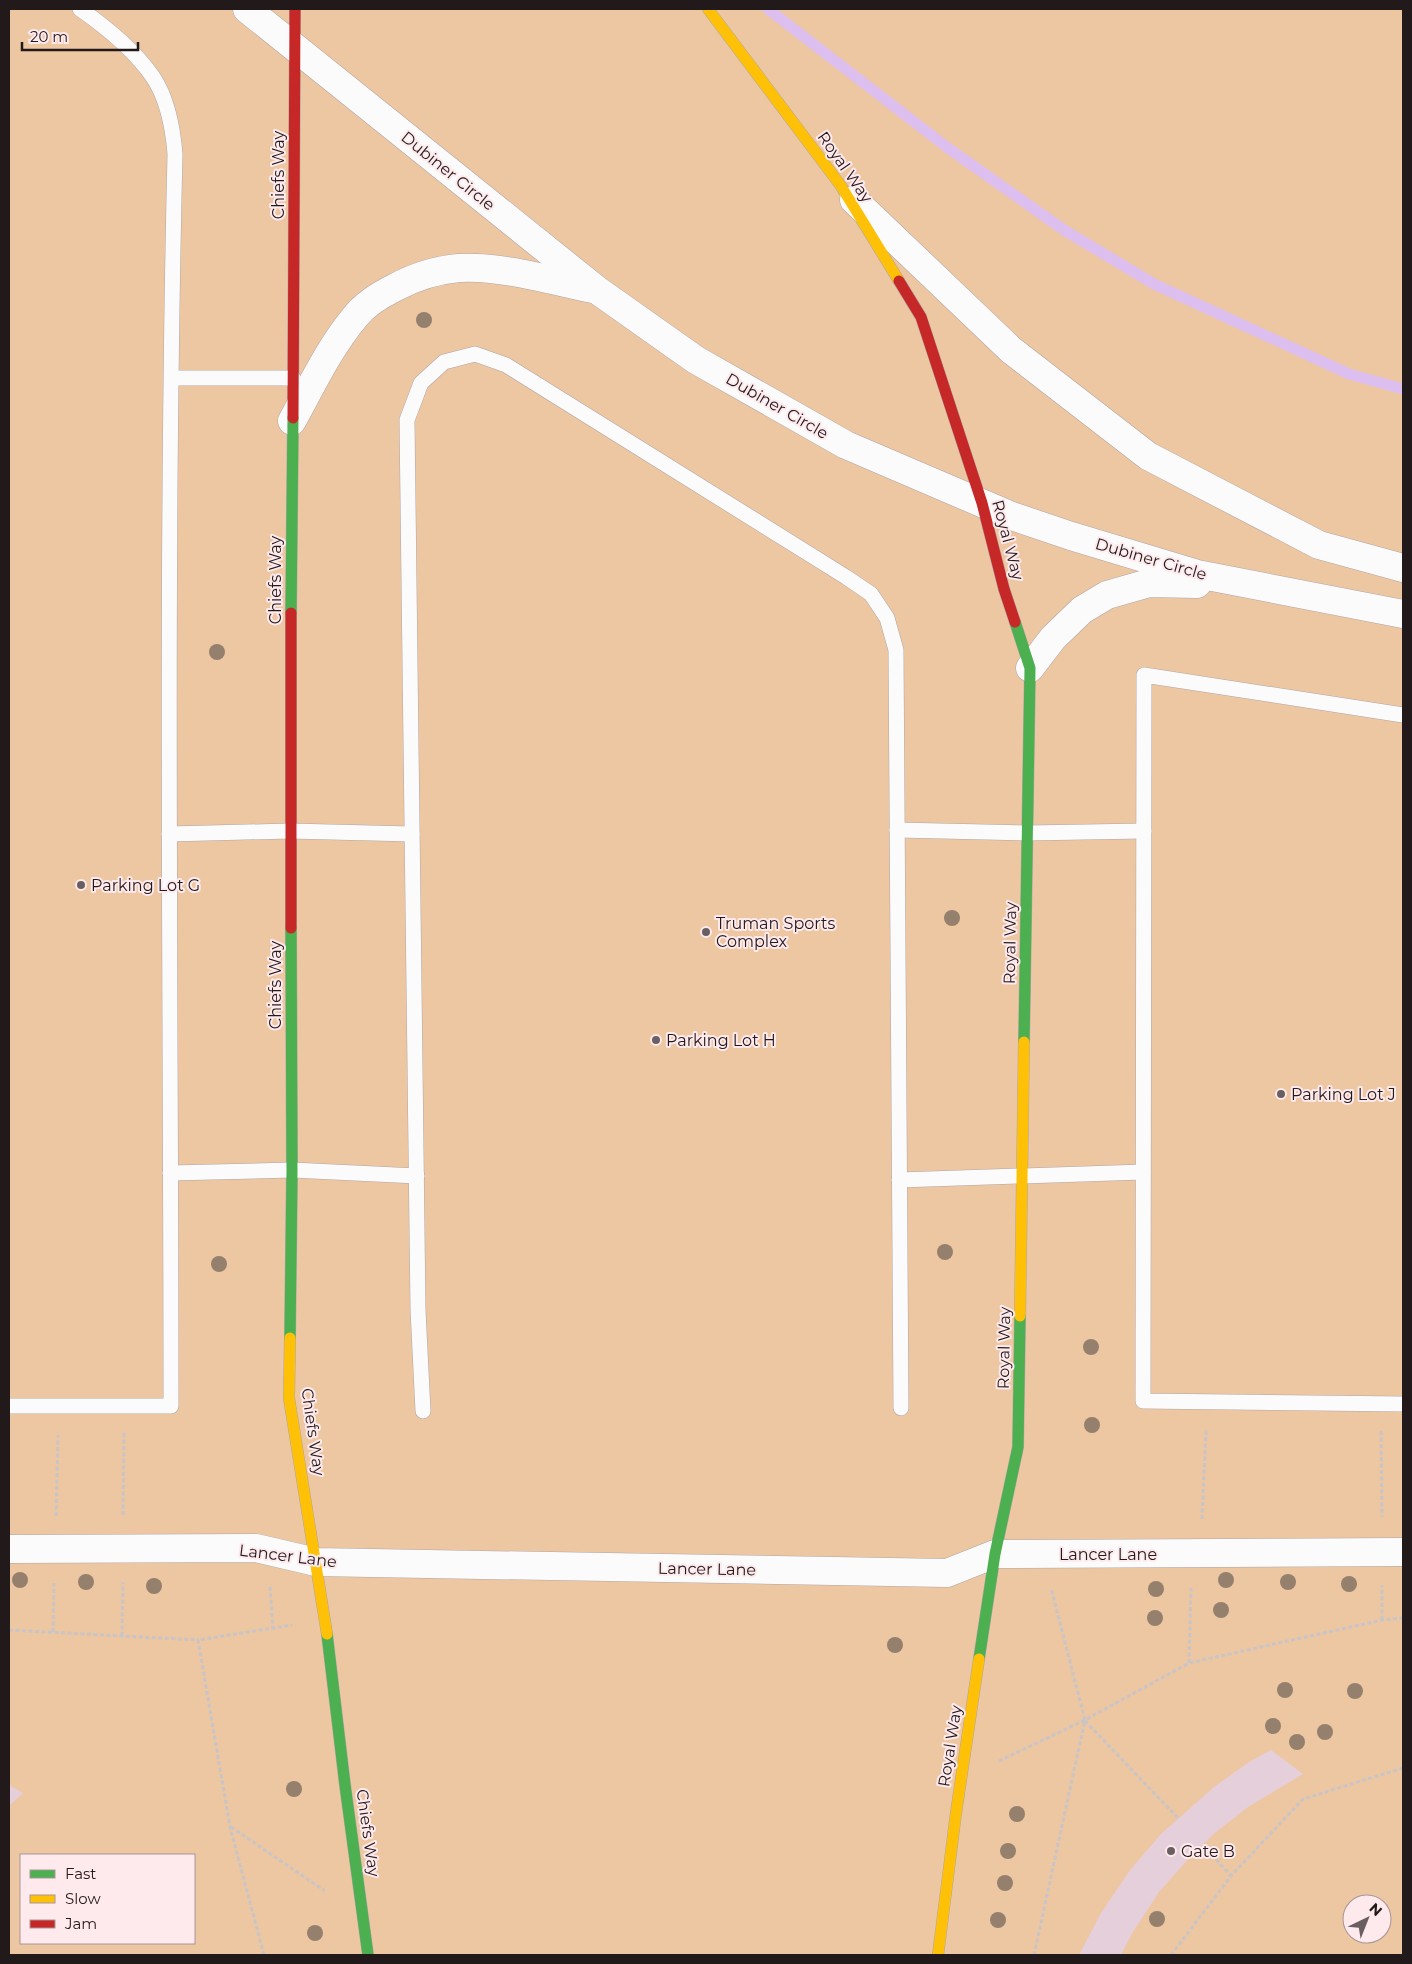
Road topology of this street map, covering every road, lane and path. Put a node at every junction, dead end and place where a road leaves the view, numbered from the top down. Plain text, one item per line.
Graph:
1 (80, 9) edge
2 (246, 9) edge
3 (295, 9) edge
4 (708, 9) edge
5 (295, 49) junction
6 (841, 186) junction
7 (597, 290) junction
8 (172, 378) junction
9 (293, 378) junction
10 (292, 421) junction
11 (982, 503) junction
12 (1403, 568) edge
13 (1250, 584) junction
14 (1403, 614) edge
15 (1030, 668) junction
16 (1403, 715) edge
17 (897, 830) junction
18 (290, 831) junction
19 (1144, 831) junction
20 (1028, 833) junction
21 (169, 834) junction
22 (412, 834) junction
23 (292, 1170) junction
24 (1144, 1172) junction
25 (170, 1173) junction
26 (417, 1176) junction
27 (1024, 1177) junction
28 (899, 1180) junction
29 (1403, 1404) edge
30 (9, 1406) edge
31 (59, 1406) junction
32 (124, 1406) junction
33 (901, 1408) dead end
34 (423, 1410) dead end
35 (1205, 1460) dead end
36 (1383, 1460) dead end
37 (123, 1518) dead end
38 (56, 1520) dead end
39 (1202, 1520) dead end
40 (1382, 1522) dead end
41 (9, 1549) edge
42 (1403, 1552) edge
43 (996, 1554) junction
44 (316, 1562) junction
45 (54, 1578) dead end
46 (123, 1579) dead end
47 (1049, 1581) dead end
48 (1191, 1581) dead end
49 (1382, 1582) dead end
50 (270, 1586) dead end
51 (1403, 1618) edge
52 (1382, 1620) junction
53 (298, 1624) dead end
54 (274, 1628) junction
55 (9, 1630) edge
56 (53, 1632) junction
57 (122, 1636) junction
58 (198, 1640) junction
59 (1189, 1663) junction
60 (1085, 1720) junction
61 (992, 1765) dead end
62 (1403, 1768) edge
63 (1178, 1818) dead end
64 (230, 1827) junction
65 (1202, 1845) dead end
66 (1231, 1876) junction
67 (329, 1894) dead end
68 (264, 1955) edge
69 (368, 1955) edge
70 (938, 1955) edge
71 (1034, 1955) edge
72 (1171, 1955) edge

1 - 8 lane
2 - 5 street, Dubiner Circle
3 - 5 street, Chiefs Way
4 - 6 street, Royal Way
5 - 7 street, Dubiner Circle
5 - 9 street, Chiefs Way
6 - 11 street, Royal Way
6 - 12 street
7 - 10 street
7 - 11 street, Dubiner Circle
8 - 9 lane
8 - 21 lane
9 - 10 street, Chiefs Way
10 - 18 street, Chiefs Way
11 - 13 street, Dubiner Circle
11 - 15 street, Royal Way
13 - 14 street, Dubiner Circle
13 - 15 street
15 - 20 street, Royal Way
16 - 19 lane
17 - 20 lane
17 - 22 lane
17 - 28 lane
18 - 21 lane
18 - 22 lane
18 - 23 street, Chiefs Way
19 - 20 lane
19 - 24 lane
20 - 27 street, Royal Way
21 - 25 lane
22 - 26 lane
23 - 25 lane
23 - 26 lane
23 - 44 street, Chiefs Way
24 - 27 lane
24 - 29 lane
25 - 32 lane
26 - 34 lane
27 - 28 lane
27 - 43 street, Royal Way
28 - 33 lane
30 - 31 lane
31 - 32 lane
31 - 38 path
32 - 37 path
35 - 39 path
36 - 40 path
41 - 44 street, Lancer Lane
42 - 43 street, Lancer Lane
43 - 44 street, Lancer Lane
43 - 70 street, Royal Way
44 - 69 street, Chiefs Way
45 - 56 path
46 - 57 path
47 - 60 path
48 - 59 path
49 - 52 path
50 - 54 path
51 - 52 path
52 - 59 path
53 - 54 path
54 - 58 path
55 - 56 path
56 - 57 path
57 - 58 path
58 - 64 path
59 - 60 path
60 - 61 path
60 - 63 path
60 - 71 path
62 - 66 path
64 - 67 path
64 - 68 path
65 - 66 path
66 - 72 path

